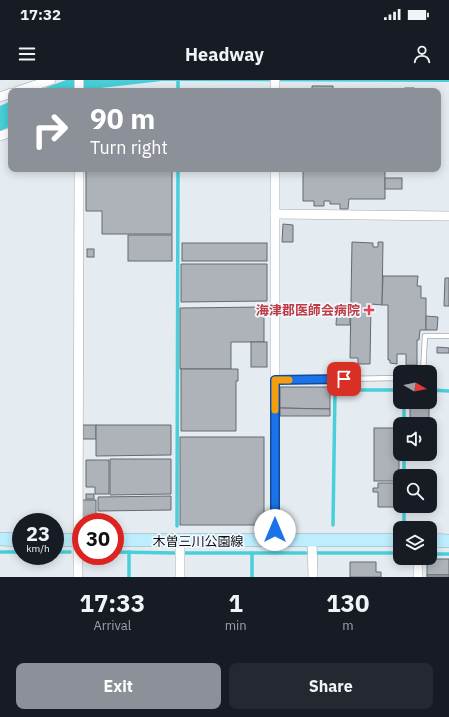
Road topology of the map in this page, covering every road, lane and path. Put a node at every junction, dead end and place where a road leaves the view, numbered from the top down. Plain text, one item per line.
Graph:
1 (50, 80) edge
2 (27, 88) edge
3 (79, 172) edge
4 (275, 172) edge
5 (275, 214) junction
6 (449, 216) edge
7 (449, 336) edge
8 (424, 365) edge
9 (393, 378) edge
10 (275, 380) junction
11 (79, 513) edge
12 (0, 539) edge
13 (12, 540) edge
14 (124, 540) edge
15 (393, 540) edge
16 (437, 540) edge
17 (449, 540) edge
18 (180, 541) junction
19 (275, 541) junction
20 (312, 541) junction
21 (78, 565) edge
22 (418, 565) edge
23 (78, 577) edge
24 (180, 577) edge
25 (313, 577) edge
26 (418, 577) edge

1 - 2 street
3 - 11 street
4 - 5 street
5 - 6 street
5 - 10 street
7 - 8 lane
9 - 10 lane
10 - 19 street
12 - 13 main road
14 - 18 main road, 木曽三川公園線
15 - 20 main road, 木曽三川公園線
16 - 17 main road
18 - 19 main road, 木曽三川公園線
18 - 24 street
19 - 20 main road, 木曽三川公園線
20 - 25 street
21 - 23 street
22 - 26 street

